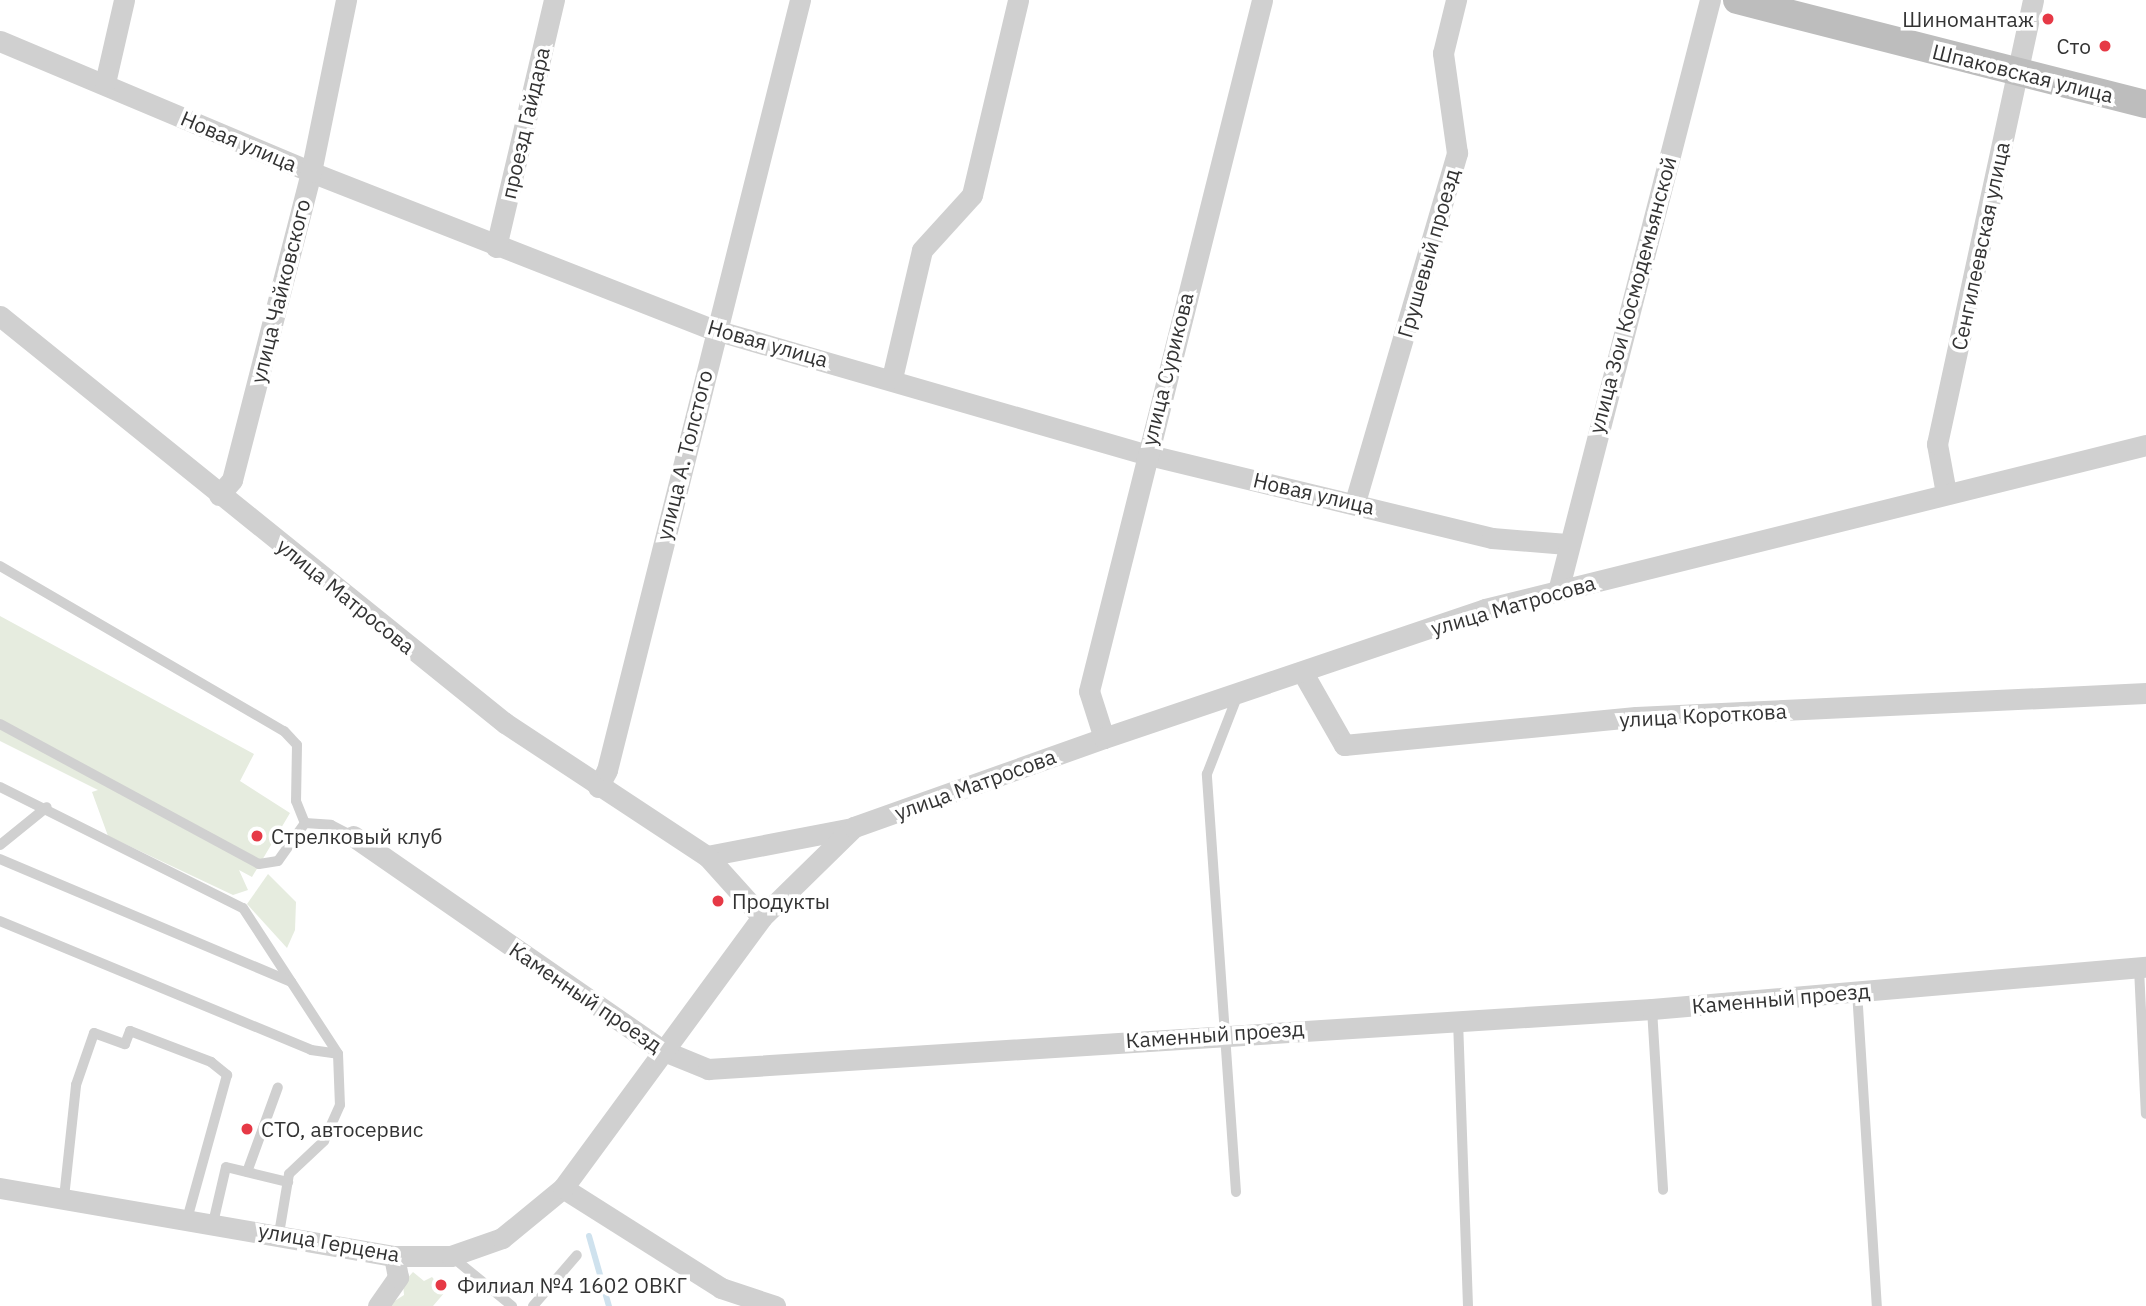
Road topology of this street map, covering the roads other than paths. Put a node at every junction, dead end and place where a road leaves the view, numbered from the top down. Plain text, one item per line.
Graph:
1 (124, 0) edge
2 (346, 0) edge
3 (554, 0) edge
4 (800, 0) edge
5 (1018, 0) edge
6 (1262, 0) edge
7 (1456, 0) edge
8 (1710, 0) edge
9 (1737, 0) edge
10 (2033, 0) edge
11 (0, 41) edge
12 (2019, 71) junction
13 (105, 83) junction
14 (2146, 104) edge
15 (311, 172) junction
16 (496, 247) junction
17 (0, 316) edge
18 (715, 330) junction
19 (892, 378) junction
20 (2146, 444) edge
21 (1145, 454) junction
22 (1946, 493) junction
23 (219, 495) junction
24 (1356, 502) junction
25 (1567, 544) junction
26 (0, 566) edge
27 (1558, 591) junction
28 (1303, 673) junction
29 (2146, 693) edge
30 (1237, 697) junction
31 (0, 724) edge
32 (1104, 738) junction
33 (0, 787) edge
34 (598, 787) junction
35 (47, 807) junction
36 (305, 823) junction
37 (854, 827) junction
38 (353, 836) joint
39 (0, 845) edge
40 (707, 856) junction
41 (0, 859) edge
42 (762, 917) junction
43 (0, 920) edge
44 (2142, 967) edge
45 (292, 982) junction
46 (1857, 991) junction
47 (1652, 1009) junction
48 (1458, 1020) junction
49 (1225, 1032) junction
50 (664, 1051) junction
51 (338, 1054) junction
52 (278, 1087) dead end
53 (2146, 1114) edge
54 (247, 1172) junction
55 (288, 1182) junction
56 (0, 1188) edge
57 (563, 1188) junction
58 (1663, 1190) dead end
59 (1236, 1192) dead end
60 (64, 1198) junction
61 (187, 1219) junction
62 (213, 1223) junction
63 (279, 1234) junction
64 (577, 1255) dead end
65 (394, 1256) junction
66 (451, 1256) junction
67 (378, 1306) edge
68 (512, 1306) edge
69 (533, 1306) edge
70 (775, 1306) edge
71 (1468, 1306) edge
72 (1877, 1306) edge

1 - 13 street
2 - 15 street, улица Чайковского
3 - 16 street, проезд Гайдара
4 - 18 street, улица А. Толстого
5 - 19 street
6 - 21 street, улица Сурикова
7 - 24 street, Грушевый проезд
8 - 25 street, улица Зои Космодемьянской
9 - 12 main road, Шпаковская улица
10 - 12 street, Сенгилеевская улица
11 - 13 street, Новая улица
12 - 14 main road, Шпаковская улица
12 - 22 street, Сенгилеевская улица
13 - 15 street, Новая улица
15 - 16 street, Новая улица
15 - 23 street, улица Чайковского
16 - 18 street, Новая улица
17 - 23 street, улица Матросова
18 - 19 street, Новая улица
18 - 34 street, улица А. Толстого
19 - 21 street, Новая улица
20 - 22 street, улица Матросова
21 - 24 street, Новая улица
21 - 32 street, улица Сурикова
22 - 27 street, улица Матросова
23 - 34 street, улица Матросова
24 - 25 street, Новая улица
25 - 27 street, улица Зои Космодемьянской
26 - 36 lane
27 - 28 street, улица Матросова
28 - 29 street, улица Короткова
28 - 30 street, улица Матросова
30 - 32 street, улица Матросова
30 - 49 lane
31 - 36 lane
32 - 37 street, улица Матросова
33 - 35 lane
34 - 40 street, улица Матросова
35 - 39 lane
35 - 45 lane
36 - 38 lane
37 - 40 street, улица Матросова
37 - 42 street, улица Матросова
38 - 50 street, Каменный проезд
40 - 42 street, улица Матросова
41 - 45 lane
42 - 50 street, улица Матросова
43 - 51 lane
44 - 46 street, Каменный проезд
44 - 53 lane
45 - 51 lane
46 - 47 street, Каменный проезд
46 - 72 lane
47 - 48 street, Каменный проезд
47 - 58 lane
48 - 49 street, Каменный проезд
48 - 71 lane
49 - 50 street, Каменный проезд
49 - 59 lane
50 - 57 street, улица Матросова
51 - 55 lane
52 - 54 lane
54 - 55 lane
54 - 62 lane
55 - 63 lane
56 - 60 street, улица Герцена
57 - 66 street, улица Герцена
57 - 70 street
60 - 61 street, улица Герцена
60 - 61 lane
61 - 62 street, улица Герцена
62 - 63 street, улица Герцена
63 - 65 street, улица Герцена
64 - 69 lane
65 - 66 street, улица Герцена
65 - 67 street
66 - 68 lane

